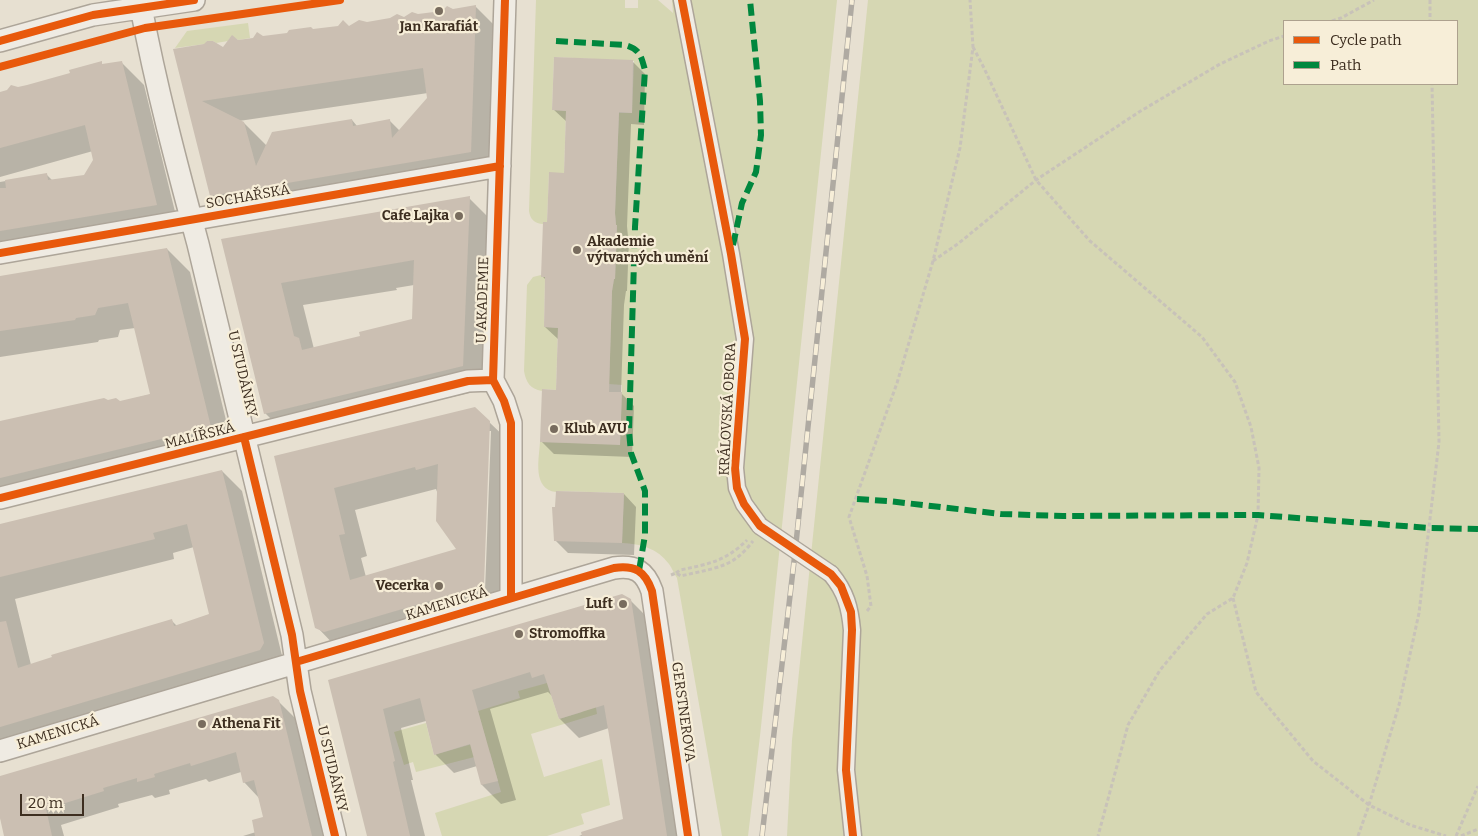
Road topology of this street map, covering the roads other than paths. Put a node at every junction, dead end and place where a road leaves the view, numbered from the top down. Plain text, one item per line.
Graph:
1 (194, 0) edge
2 (505, 0) edge
3 (682, 0) edge
4 (141, 7) junction
5 (0, 40) edge
6 (500, 166) junction
7 (192, 220) junction
8 (0, 252) edge
9 (493, 380) junction
10 (244, 438) junction
11 (0, 498) edge
12 (652, 591) joint
13 (511, 597) junction
14 (296, 662) junction
15 (0, 751) edge
16 (336, 836) edge
17 (688, 836) edge
18 (853, 836) edge

1 - 4 street
2 - 6 street, U AKADEMIE
3 - 18 street, KRÁLOVSKÁ OBORA, bridge
4 - 5 street
4 - 7 street, U STUDÁNKY
6 - 7 street, SOCHAŘSKÁ
6 - 9 street, U AKADEMIE
7 - 8 street, SOCHAŘSKÁ
7 - 10 street, U STUDÁNKY
9 - 10 street, MALÍŘSKÁ
9 - 13 street, U AKADEMIE
10 - 11 street, MALÍŘSKÁ
10 - 14 street, U STUDÁNKY
12 - 13 street, KAMENICKÁ
12 - 17 street, GERSTNEROVA
13 - 14 street, KAMENICKÁ
14 - 15 street, KAMENICKÁ
14 - 16 street, U STUDÁNKY

